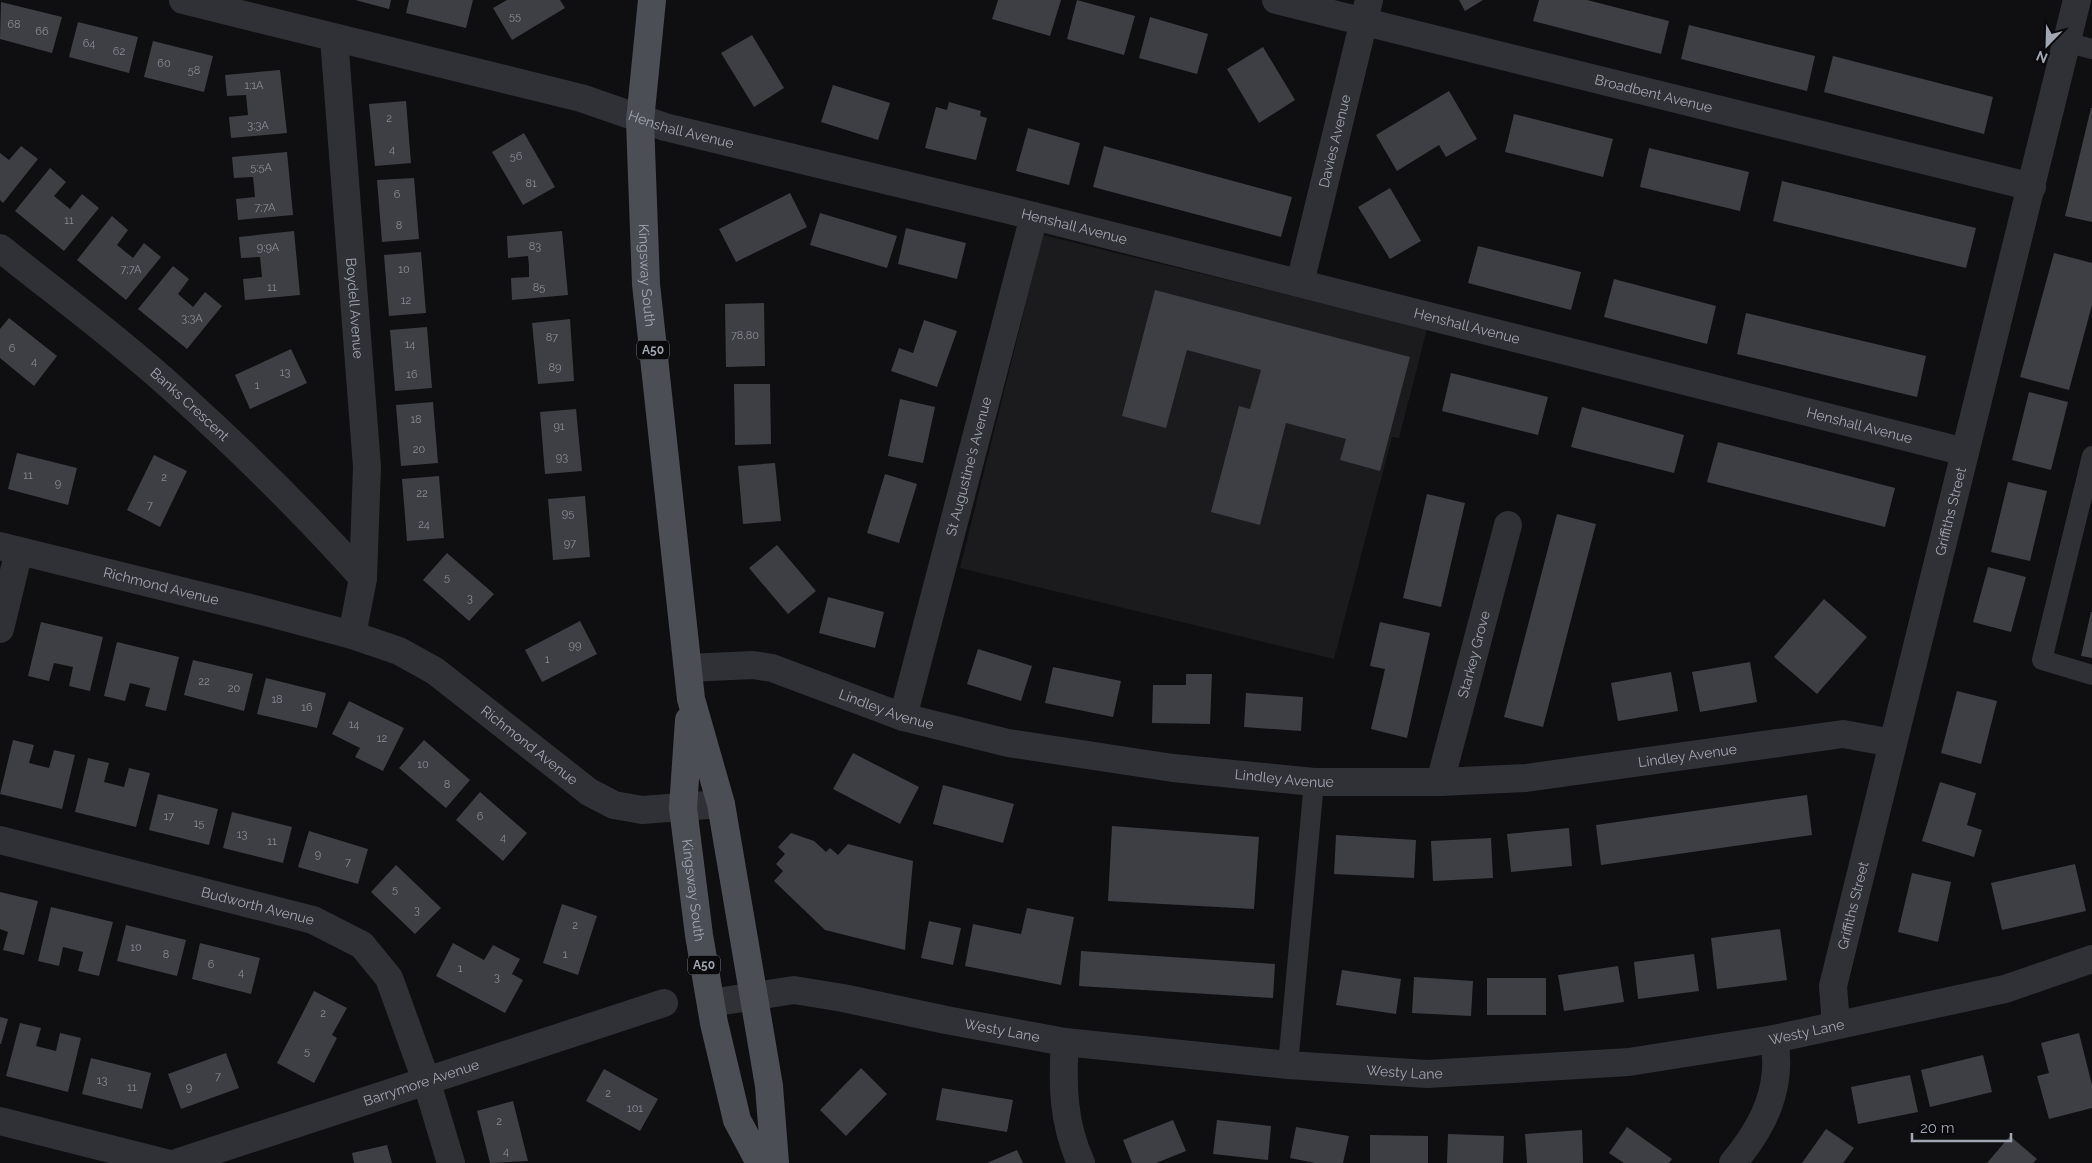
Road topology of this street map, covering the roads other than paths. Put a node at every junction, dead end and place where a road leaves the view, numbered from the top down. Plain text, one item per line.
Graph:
1 (183, 0) edge
2 (652, 0) edge
3 (1276, 0) edge
4 (2077, 0) edge
5 (1367, 11) edge
6 (334, 38) junction
7 (2079, 46) edge
8 (640, 121) junction
9 (2032, 187) junction
10 (1034, 216) junction
11 (0, 248) edge
12 (1300, 283) junction
13 (1965, 452) junction
14 (2092, 456) edge
15 (1508, 525) dead end
16 (10, 549) edge
17 (363, 578) junction
18 (0, 629) edge
19 (352, 635) junction
20 (688, 668) junction
21 (2092, 675) edge
22 (691, 699) junction
23 (903, 717) junction
24 (1892, 743) junction
25 (1314, 782) junction
26 (1440, 782) junction
27 (721, 804) junction
28 (683, 808) junction
29 (0, 840) edge
30 (2092, 959) edge
31 (752, 996) junction
32 (664, 1003) dead end
33 (712, 1003) junction
34 (1836, 1025) junction
35 (1774, 1039) junction
36 (1065, 1042) junction
37 (1288, 1065) junction
38 (427, 1083) junction
39 (0, 1121) edge
40 (166, 1163) edge
41 (176, 1163) edge
42 (451, 1163) edge
43 (760, 1163) edge
44 (776, 1163) edge
45 (1081, 1163) edge
46 (1733, 1163) edge

1 - 6 street, Henshall Avenue
2 - 8 main road, Kingsway South / A50
3 - 5 street, Broadbent Avenue
4 - 7 street, Griffiths Street
5 - 9 street, Broadbent Avenue
5 - 12 street, Davies Avenue
6 - 8 street, Henshall Avenue
6 - 17 street, Boydell Avenue
7 - 9 street, Griffiths Street
8 - 10 street, Henshall Avenue
8 - 20 main road, Kingsway South / A50
9 - 13 street, Griffiths Street
10 - 12 street, Henshall Avenue
10 - 23 street, St Augustine's Avenue
11 - 17 street, Banks Crescent
12 - 13 street, Henshall Avenue
13 - 24 street, Griffiths Street
14 - 21 lane
15 - 26 street, Starkey Grove
16 - 18 street
16 - 19 street, Richmond Avenue
17 - 19 street
19 - 28 street, Richmond Avenue
20 - 22 main road, Kingsway South / A50
20 - 23 street, Lindley Avenue
22 - 27 main road, Kingsway South / A50
22 - 28 main road, Kingsway South / A50
23 - 25 street, Lindley Avenue
24 - 26 street, Lindley Avenue
24 - 34 street, Griffiths Street
25 - 26 street, Lindley Avenue
25 - 37 lane
27 - 28 street, Richmond Avenue
27 - 31 main road, Kingsway South / A50
28 - 33 main road, Kingsway South / A50
29 - 38 street, Budworth Avenue
30 - 34 street, Westy Lane
31 - 33 street, Westy Lane
31 - 36 street, Westy Lane
31 - 44 main road, Kingsway South / A50
32 - 38 street, Barrymore Avenue
33 - 43 main road, Kingsway South / A50
34 - 35 street, Westy Lane
35 - 37 street, Westy Lane
35 - 46 street
36 - 37 street, Westy Lane
36 - 45 street
38 - 41 street, Barrymore Avenue
38 - 42 street, Budworth Avenue
39 - 40 street

